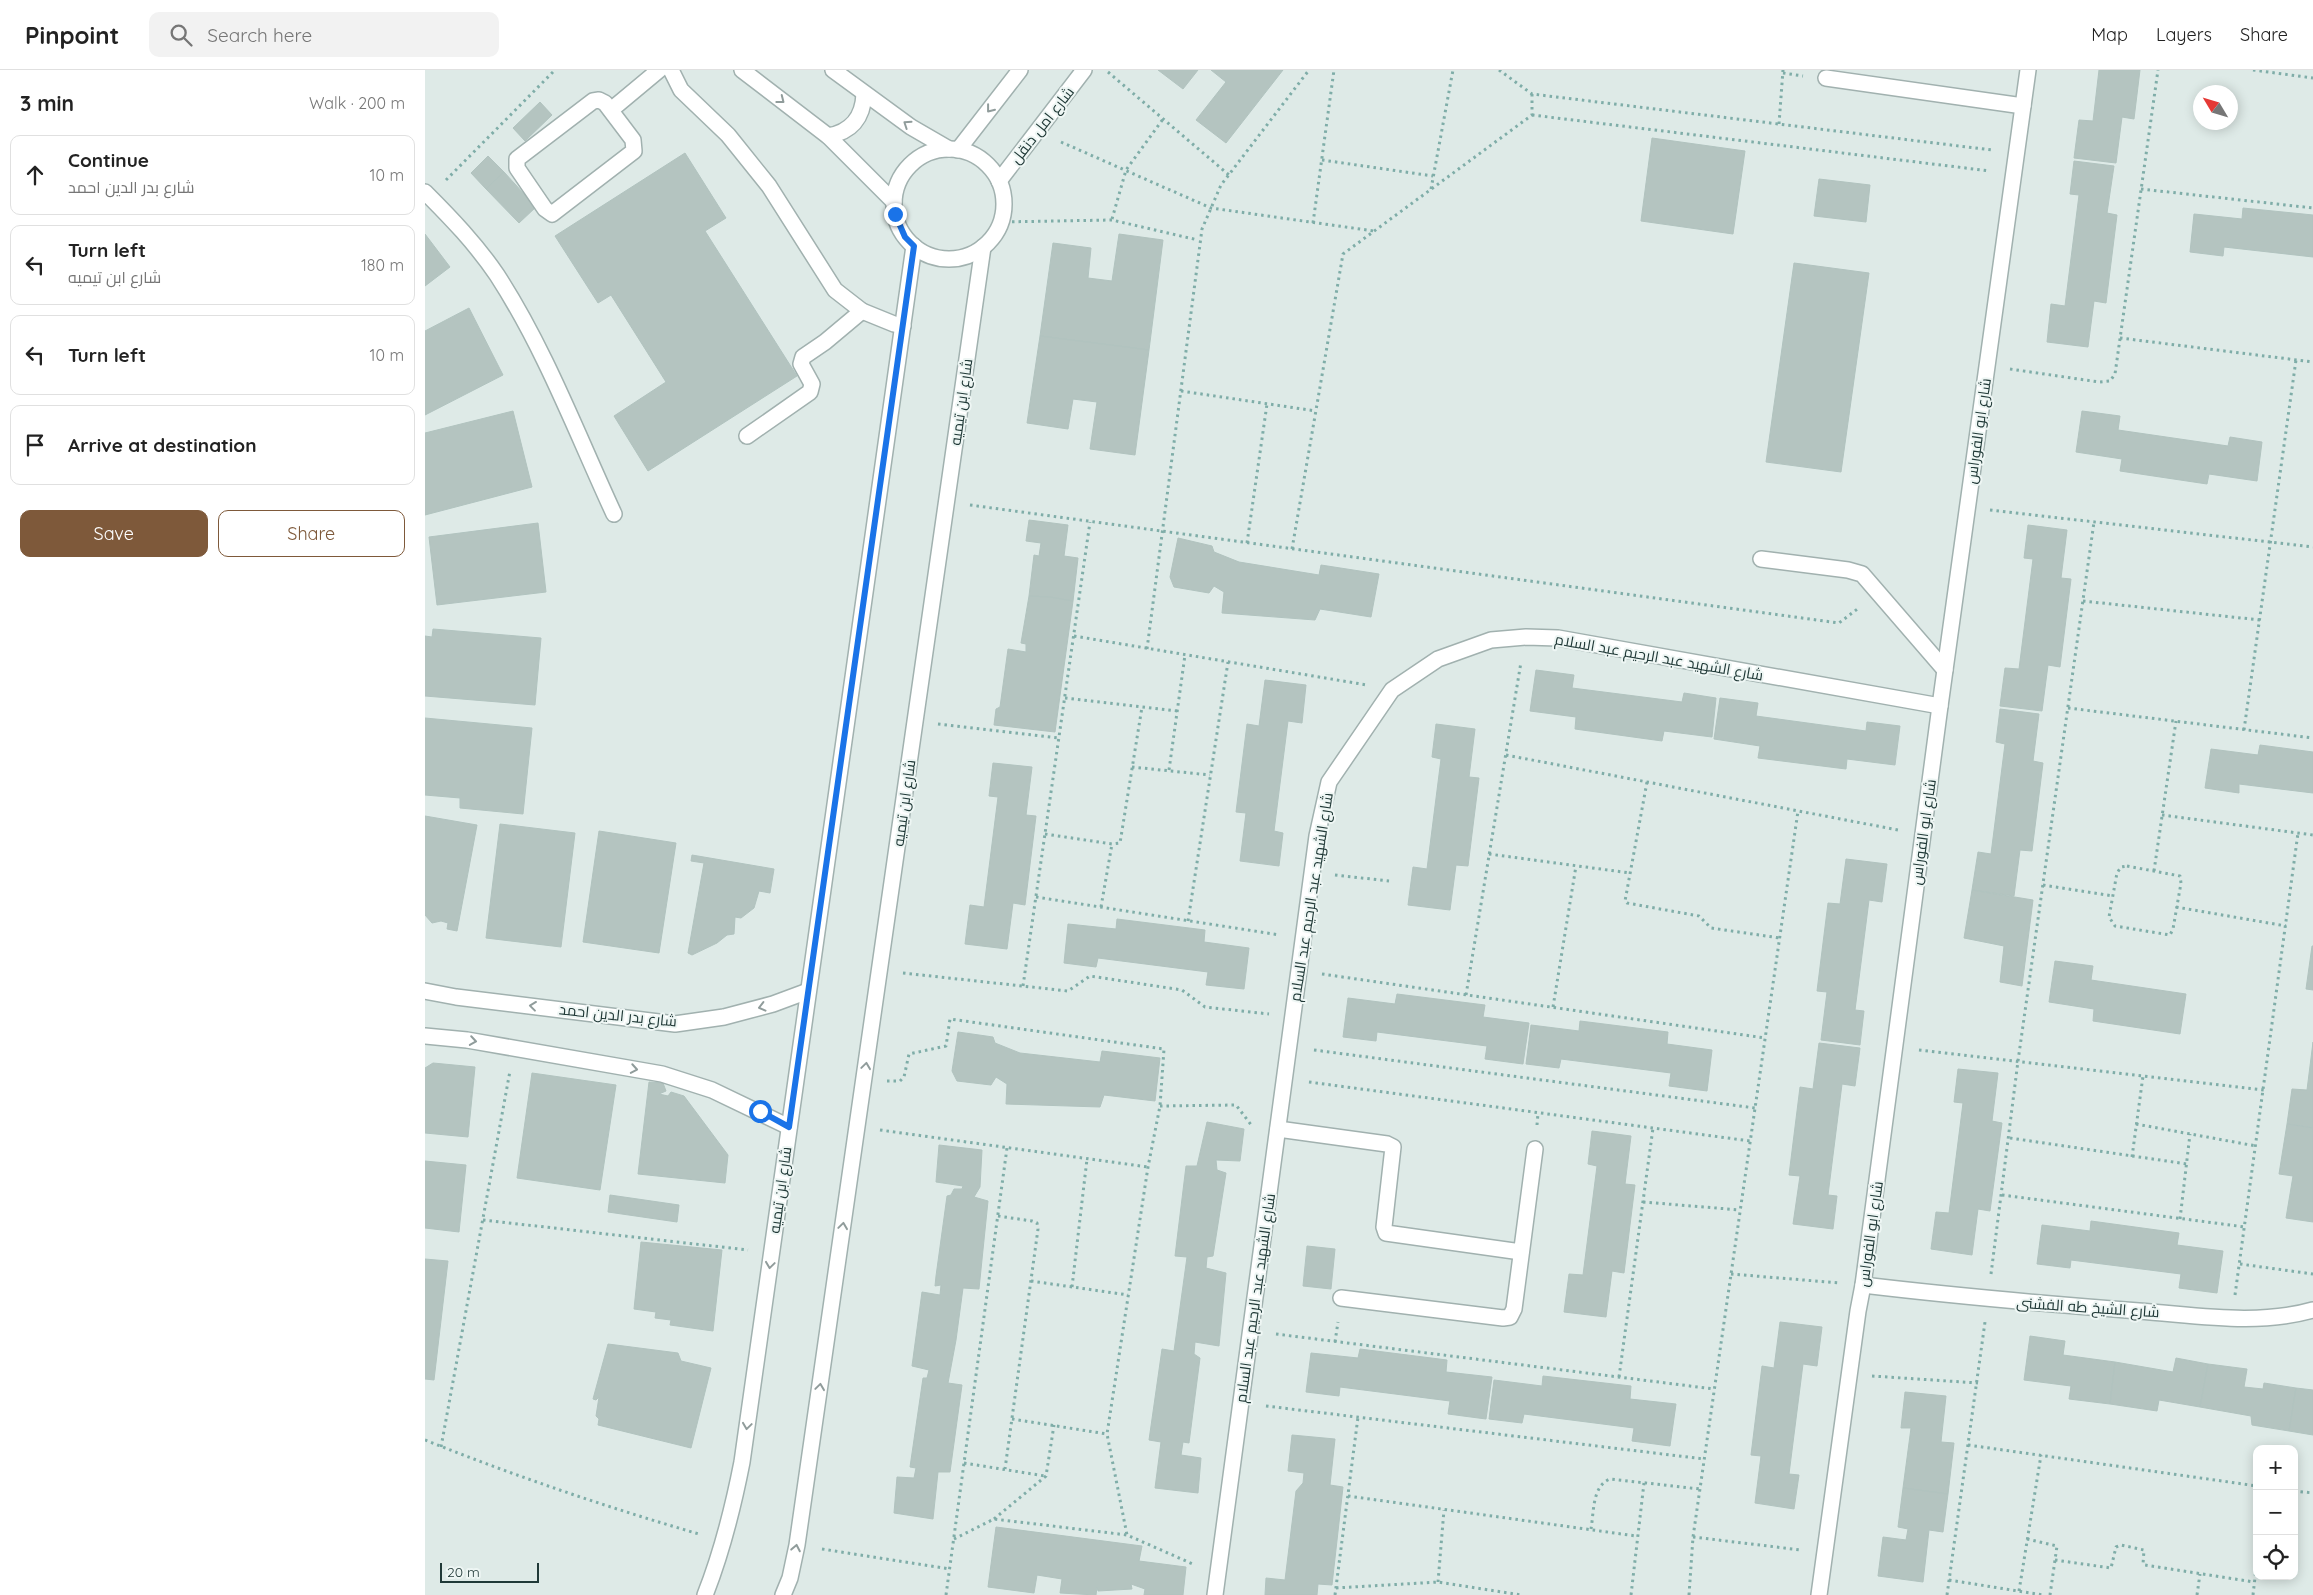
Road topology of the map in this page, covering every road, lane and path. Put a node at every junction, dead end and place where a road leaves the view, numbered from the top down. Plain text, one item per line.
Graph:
1 (555, 70) edge
2 (659, 70) edge
3 (671, 70) edge
4 (742, 70) edge
5 (833, 70) edge
6 (1020, 70) edge
7 (1085, 70) edge
8 (1106, 70) edge
9 (1309, 70) edge
10 (1334, 70) edge
11 (1453, 70) edge
12 (1499, 70) edge
13 (1783, 70) edge
14 (2028, 70) edge
15 (2158, 70) edge
16 (2253, 70) edge
17 (2262, 71) edge
18 (1826, 78) dead end
19 (2313, 78) edge
20 (864, 94) junction
21 (1532, 94) junction
22 (2023, 106) junction
23 (611, 110) junction
24 (1531, 115) junction
25 (1163, 120) junction
26 (1779, 124) junction
27 (1037, 131) junction
28 (828, 136) junction
29 (953, 150) junction
30 (2016, 153) junction
31 (1322, 160) junction
32 (1126, 170) junction
33 (2013, 174) junction
34 (1229, 175) junction
35 (1433, 176) junction
36 (999, 180) junction
37 (2141, 188) junction
38 (1431, 189) junction
39 (427, 194) edge
40 (894, 202) junction
41 (1211, 208) junction
42 (2313, 208) edge
43 (1112, 220) junction
44 (999, 222) junction
45 (1313, 223) junction
46 (1374, 231) junction
47 (1199, 240) junction
48 (914, 246) junction
49 (983, 247) junction
50 (862, 310) junction
51 (903, 326) junction
52 (2120, 338) junction
53 (2296, 360) junction
54 (2313, 362) edge
55 (1987, 366) junction
56 (1181, 391) junction
57 (1267, 404) junction
58 (1316, 411) junction
59 (747, 436) dead end
60 (947, 501) junction
61 (1967, 508) junction
62 (614, 514) dead end
63 (1091, 522) junction
64 (2094, 522) junction
65 (1162, 531) junction
66 (2271, 542) junction
67 (1247, 543) junction
68 (2313, 546) edge
69 (1292, 549) junction
70 (1761, 559) dead end
71 (1879, 593) junction
72 (2083, 601) junction
73 (2260, 620) junction
74 (1074, 636) junction
75 (1525, 637) junction
76 (1147, 649) junction
77 (1185, 656) junction
78 (1228, 662) junction
79 (1945, 670) junction
80 (1392, 690) junction
81 (1065, 698) junction
82 (1940, 706) junction
83 (1142, 707) junction
84 (2067, 708) junction
85 (1177, 712) junction
86 (2176, 721) junction
87 (915, 722) junction
88 (2244, 730) junction
89 (1059, 738) junction
90 (2313, 738) edge
91 (1506, 755) junction
92 (1132, 766) junction
93 (1169, 770) junction
94 (1210, 775) junction
95 (1647, 782) junction
96 (1798, 811) junction
97 (2162, 815) junction
98 (2297, 833) junction
99 (1045, 834) junction
100 (1923, 835) junction
101 (2313, 835) edge
102 (1112, 844) junction
103 (1489, 854) junction
104 (1576, 866) junction
105 (2154, 871) junction
106 (1312, 872) junction
107 (1630, 873) junction
108 (1389, 881) dead end
109 (2043, 885) junction
110 (1036, 896) junction
111 (2113, 896) junction
112 (1101, 907) junction
113 (2176, 907) junction
114 (1188, 921) junction
115 (2287, 926) junction
116 (1780, 938) junction
117 (1303, 939) junction
118 (880, 970) junction
119 (1299, 971) junction
120 (1023, 986) junction
121 (425, 991) edge
122 (808, 991) junction
123 (1466, 995) junction
124 (1553, 1007) junction
125 (1293, 1017) junction
126 (425, 1036) edge
127 (1765, 1038) junction
128 (1288, 1047) junction
129 (1894, 1047) junction
130 (514, 1048) junction
131 (2017, 1061) junction
132 (2143, 1076) junction
133 (864, 1079) junction
134 (1284, 1079) junction
135 (2264, 1090) junction
136 (1160, 1106) junction
137 (1755, 1108) junction
138 (2137, 1124) junction
139 (789, 1127) junction
140 (857, 1127) junction
141 (1653, 1128) junction
142 (1278, 1129) junction
143 (2190, 1134) junction
144 (2010, 1138) junction
145 (1750, 1141) junction
146 (2256, 1146) junction
147 (1007, 1148) junction
148 (1535, 1149) dead end
149 (1274, 1154) junction
150 (2131, 1157) junction
151 (1087, 1159) junction
152 (2187, 1164) junction
153 (1148, 1167) junction
154 (2002, 1196) junction
155 (1643, 1202) junction
156 (1741, 1210) junction
157 (998, 1216) junction
158 (2180, 1218) junction
159 (483, 1220) junction
160 (2245, 1227) junction
161 (772, 1252) junction
162 (1521, 1252) junction
163 (2240, 1264) junction
164 (1731, 1274) junction
165 (2313, 1274) edge
166 (1031, 1281) junction
167 (1863, 1286) junction
168 (1072, 1287) junction
169 (1128, 1294) junction
170 (1341, 1298) dead end
171 (1988, 1299) junction
172 (2313, 1310) edge
173 (2231, 1318) junction
174 (1250, 1331) junction
175 (1849, 1374) junction
176 (1619, 1378) junction
177 (1978, 1383) junction
178 (1714, 1389) junction
179 (1240, 1403) junction
180 (1358, 1417) junction
181 (1012, 1419) junction
182 (1054, 1425) junction
183 (1107, 1434) junction
184 (425, 1440) edge
185 (1968, 1444) junction
186 (441, 1447) junction
187 (2041, 1455) junction
188 (1704, 1459) junction
189 (964, 1463) junction
190 (1005, 1469) junction
191 (1046, 1476) junction
192 (1643, 1483) junction
193 (2253, 1485) edge
194 (1700, 1489) junction
195 (2298, 1491) edge
196 (2313, 1493) edge
197 (1348, 1496) junction
198 (1444, 1510) junction
199 (993, 1519) junction
200 (1591, 1530) junction
201 (1127, 1535) junction
202 (1637, 1536) junction
203 (1693, 1537) junction
204 (2027, 1539) junction
205 (953, 1540) junction
206 (724, 1541) junction
207 (797, 1545) junction
208 (1825, 1552) junction
209 (2055, 1560) junction
210 (950, 1569) junction
211 (2201, 1574) junction
212 (1217, 1575) junction
213 (1949, 1580) junction
214 (1438, 1582) junction
215 (2254, 1582) joint
216 (1336, 1588) junction
217 (2019, 1591) junction
218 (705, 1595) edge
219 (783, 1595) edge
220 (947, 1595) edge
221 (1215, 1595) edge
222 (1335, 1595) edge
223 (1521, 1595) edge
224 (1631, 1595) edge
225 (1689, 1595) edge
226 (1819, 1595) edge
227 (1947, 1595) edge
228 (2043, 1595) edge
229 (2050, 1595) edge
230 (2197, 1595) edge
231 (2253, 1595) edge

1 - 39 path
2 - 23 street
3 - 50 street
4 -> 28 street
5 - 20 street
6 -> 29 street
7 - 27 street, شارع امل دنقل
8 - 25 path
9 - 34 path
10 - 31 path
11 - 35 path
12 - 21 path
13 - 26 path
14 - 22 street, شارع ابو الفوراس
15 - 37 path
16 - 17 path
17 - 19 path
18 - 22 street
20 - 28 street
29 -> 20 street
21 - 24 path
21 - 26 path
22 - 30 street, شارع ابو الفوراس
23 - 23 street
24 - 33 path
24 - 38 path
25 - 32 path
25 - 34 path
26 - 30 path
27 - 32 path
27 - 36 street, شارع امل دنقل
28 - 40 street
29 - 36 street
29 - 40 street
30 - 33 street, شارع ابو الفوراس
31 - 35 path
31 - 45 path
32 - 41 path
32 - 43 path
33 - 55 street, شارع ابو الفوراس
34 - 41 path
35 - 38 path
36 - 44 street
37 - 42 path
37 - 52 path
38 - 46 path
39 - 62 street
40 - 48 street
41 - 45 path
41 - 47 path
43 - 44 path
43 - 47 path
44 - 49 street
45 - 46 path
46 - 58 path
47 - 56 path
48 - 49 street
48 - 51 street, شارع ابن تيميه
49 - 60 street, شارع ابن تيميه
50 - 51 street
50 - 59 street
51 - 122 street, شارع ابن تيميه
52 - 53 path
52 - 55 path
53 - 54 path
53 - 66 path
55 - 61 street, شارع ابو الفوراس
56 - 57 path
56 - 65 path
57 - 58 path
57 - 67 path
58 - 69 path
60 - 63 path
60 - 87 street, شارع ابن تيميه
61 - 64 path
61 - 79 street, شارع ابو الفوراس
63 - 65 path
63 - 74 path
64 - 66 path
64 - 72 path
65 - 67 path
65 - 76 path
66 - 68 path
66 - 73 path
67 - 69 path
69 - 71 path
70 - 71 street
71 - 79 street
72 - 73 path
72 - 84 path
73 - 88 path
74 - 76 path
74 - 81 path
75 - 80 street, شارع الشهيد عبد الرحيم عبد السلام
75 - 82 street, شارع الشهيد عبد الرحيم عبد السلام
75 - 91 path
76 - 77 path
77 - 78 path
77 - 85 path
78 - 80 path
78 - 94 path
79 - 82 street, شارع ابو الفوراس
80 - 106 street, شارع الشهيد عبد الرحيم عبد السلام
81 - 83 path
81 - 89 path
82 - 100 street, شارع ابو الفوراس
83 - 85 path
83 - 92 path
84 - 86 path
84 - 109 path
85 - 93 path
86 - 88 path
86 - 97 path
87 - 89 path
87 - 118 street, شارع ابن تيميه
88 - 90 path
89 - 99 path
91 - 95 path
91 - 103 path
92 - 93 path
92 - 102 path
93 - 94 path
94 - 114 path
95 - 96 path
95 - 107 path
96 - 100 path
96 - 116 path
97 - 98 path
97 - 105 path
98 - 101 path
98 - 115 path
99 - 102 path
99 - 110 path
100 - 129 street, شارع ابو الفوراس
102 - 112 path
103 - 104 path
103 - 123 path
104 - 107 path
104 - 124 path
105 - 111 path
105 - 113 path
106 - 108 path
106 - 117 street, شارع الشهيد عبد الرحيم عبد السلام
107 - 116 path
109 - 111 path
109 - 131 path
110 - 112 path
110 - 120 path
111 - 113 path
112 - 114 path
113 - 115 path
114 - 117 path
115 - 135 path
116 - 127 path
117 - 119 street, شارع الشهيد عبد الرحيم عبد السلام
118 - 120 path
133 -> 118 street, شارع ابن تيميه
119 - 123 path
119 - 125 street, شارع الشهيد عبد الرحيم عبد السلام
120 - 125 path
122 -> 121 street, شارع بدر الدين احمد
122 - 139 street, شارع ابن تيميه
123 - 124 path
124 - 127 path
125 - 128 street, شارع الشهيد عبد الرحيم عبد السلام
126 -> 130 street
127 - 137 path
128 - 134 street, شارع الشهيد عبد الرحيم عبد السلام
128 - 137 path
129 - 131 path
129 - 167 street, شارع ابو الفوراس
130 -> 139 street
130 - 159 path
131 - 132 path
131 - 144 path
132 - 135 path
132 - 138 path
133 - 136 path
133 - 140 street, شارع ابن تيميه
134 - 141 path
134 - 142 street, شارع الشهيد عبد الرحيم عبد السلام
135 - 146 path
136 - 149 path
136 - 153 path
137 - 145 path
138 - 143 path
138 - 150 path
139 - 161 street, شارع ابن تيميه
140 - 147 path
207 -> 140 street, شارع ابن تيميه
141 - 145 path
141 - 155 path
142 - 149 street, شارع الشهيد عبد الرحيم عبد السلام
142 - 162 street
143 - 146 path
143 - 152 path
144 - 150 path
144 - 154 path
145 - 156 path
146 - 160 path
147 - 151 path
147 - 157 path
148 - 162 street
149 - 174 street, شارع الشهيد عبد الرحيم عبد السلام
150 - 152 path
151 - 153 path
151 - 168 path
152 - 158 path
153 - 169 path
154 - 158 path
154 - 171 path
155 - 156 path
155 - 176 path
156 - 164 path
157 - 166 path
157 - 189 path
158 - 160 path
159 - 161 path
159 - 186 path
160 - 163 path
161 -> 206 street, شارع ابن تيميه
162 - 170 street
163 - 165 path
163 - 173 path
164 - 167 path
164 - 178 path
166 - 168 path
166 - 181 path
167 - 171 street, شارع الشيخ طه الفشنى
167 - 175 street, شارع ابو الفوراس
168 - 169 path
169 - 183 path
171 - 173 street, شارع الشيخ طه الفشنى
171 - 177 path
172 - 173 street, شارع الشيخ طه الفشنى
174 - 176 path
174 - 179 street, شارع الشهيد عبد الرحيم عبد السلام
175 - 177 path
175 - 208 street, شارع ابو الفوراس
176 - 178 path
177 - 185 path
178 - 188 path
179 - 180 path
179 - 212 street, شارع الشهيد عبد الرحيم عبد السلام
180 - 188 path
180 - 197 path
181 - 182 path
181 - 190 path
182 - 183 path
182 - 191 path
183 - 201 path
184 - 186 path
185 - 187 path
185 - 213 path
186 - 206 path
187 - 193 path
187 - 204 path
188 - 194 path
189 - 190 path
189 - 205 path
190 - 191 path
191 - 199 path
192 - 194 path
192 - 200 path
192 - 202 path
194 - 203 path
195 - 196 path
197 - 198 path
197 - 216 path
198 - 200 path
198 - 214 path
199 - 201 path
199 - 205 path
200 - 202 path
201 - 212 path
202 - 224 path
203 - 208 path
203 - 225 path
204 - 209 path
204 - 217 path
205 - 210 path
206 - 218 street, شارع ابن تيميه
207 - 210 path
219 -> 207 street, شارع ابن تيميه
208 - 226 street, شارع ابو الفوراس
209 - 211 path
209 - 229 path
210 - 220 path
211 - 215 path
211 - 230 path
212 - 221 street, شارع الشهيد عبد الرحيم عبد السلام
213 - 217 path
213 - 227 path
214 - 216 path
214 - 223 path
215 - 231 path
216 - 222 path
217 - 228 path

